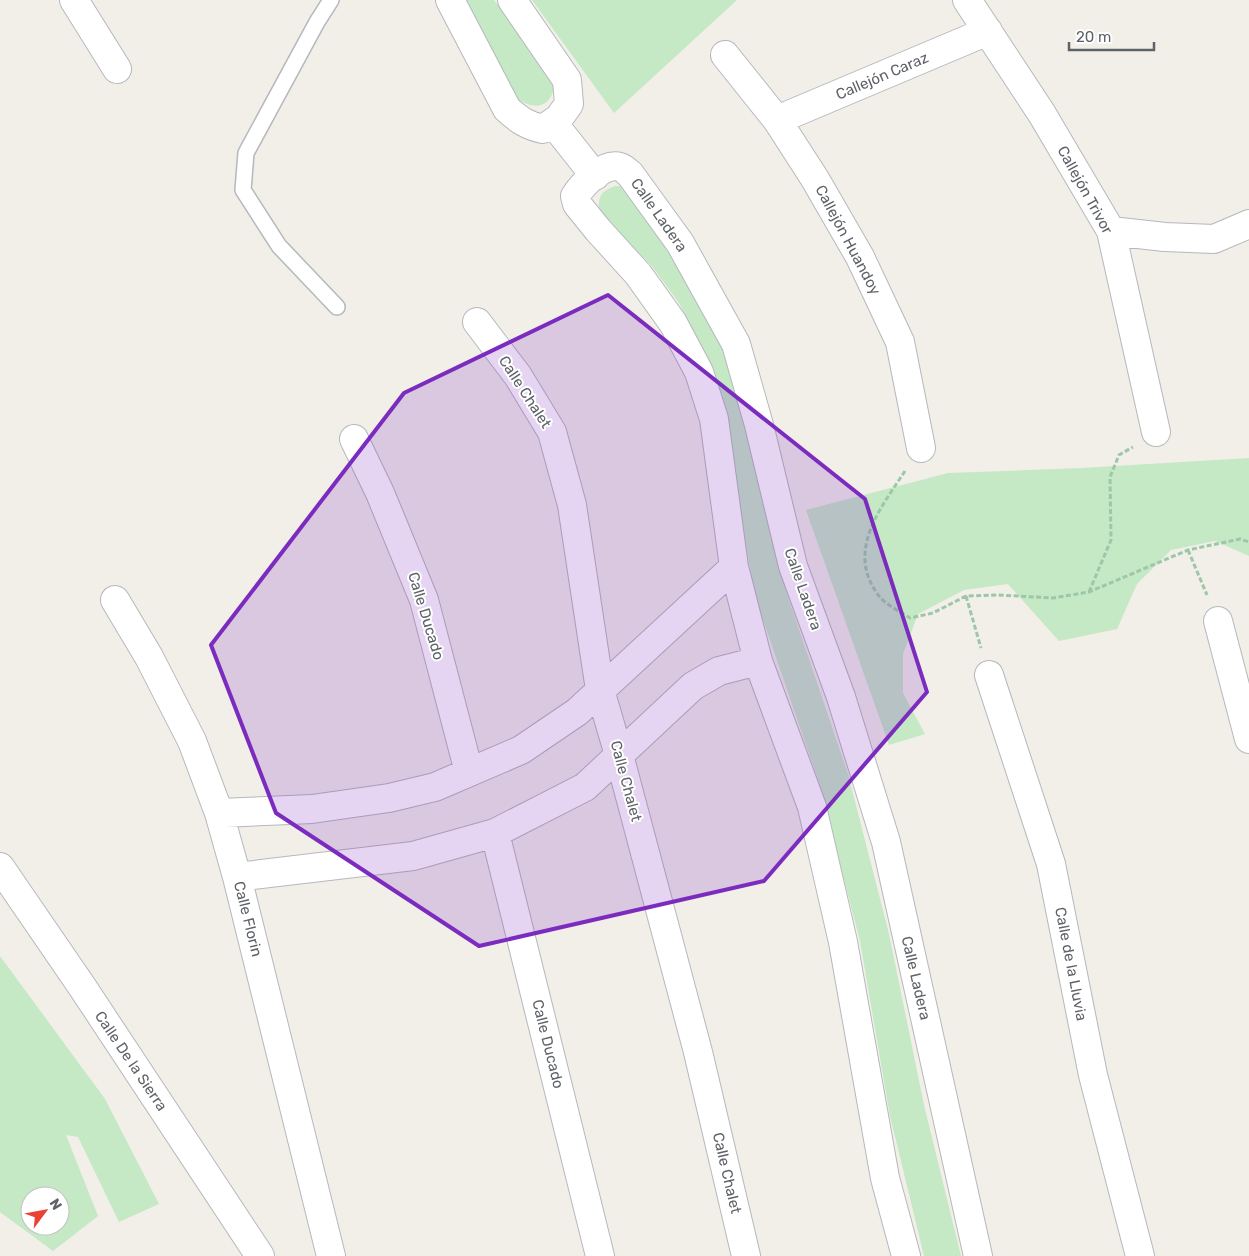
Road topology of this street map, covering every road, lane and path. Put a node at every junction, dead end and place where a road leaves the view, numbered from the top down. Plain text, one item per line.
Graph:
1 (74, 0) edge
2 (331, 0) edge
3 (450, 0) edge
4 (512, 0) edge
5 (967, 0) edge
6 (988, 31) junction
7 (725, 55) dead end
8 (117, 69) dead end
9 (777, 120) junction
10 (553, 123) junction
11 (595, 176) junction
12 (1249, 224) edge
13 (1111, 231) junction
14 (337, 307) dead end
15 (477, 322) dead end
16 (1156, 432) joint
17 (354, 439) dead end
18 (921, 448) joint
19 (1249, 542) edge
20 (1188, 550) junction
21 (734, 567) junction
22 (1089, 592) junction
23 (966, 596) junction
24 (115, 600) dead end
25 (1218, 621) joint
26 (758, 661) junction
27 (989, 675) joint
28 (600, 690) junction
29 (1249, 739) edge
30 (620, 755) junction
31 (469, 772) junction
32 (219, 813) junction
33 (495, 833) junction
34 (0, 868) edge
35 (237, 877) junction
36 (260, 1256) edge
37 (331, 1256) edge
38 (600, 1256) edge
39 (746, 1256) edge
40 (906, 1256) edge
41 (978, 1256) edge
42 (1140, 1256) edge

1 - 8 street
2 - 14 lane
3 - 10 street
4 - 10 street
5 - 6 street, Callejón Trivor
6 - 9 street, Callejón Caraz
6 - 13 street, Callejón Trivor
7 - 9 street, Callejón Huandoy
9 - 18 street, Callejón Huandoy
10 - 11 street
11 - 21 street, Calle Ladera
11 - 41 street, Calle Ladera
12 - 13 street
13 - 16 street, Callejón Trivor
15 - 28 street, Calle Chalet
16 - 22 path
17 - 31 street, Calle Ducado
18 - 23 path
19 - 20 path
20 - 22 path
20 - 25 path
21 - 26 street, Calle Ladera
21 - 28 street
22 - 23 path
23 - 27 path
24 - 32 street, Calle Florin
25 - 29 street
26 - 30 street
26 - 40 street, Calle Ladera
27 - 42 street, Calle de la Lluvia
28 - 30 street, Calle Chalet
28 - 31 street
30 - 33 street
30 - 39 street, Calle Chalet
31 - 32 street
32 - 35 street, Calle Florin
33 - 35 street
33 - 38 street, Calle Ducado
34 - 36 street, Calle De la Sierra
35 - 37 street, Calle Florin

